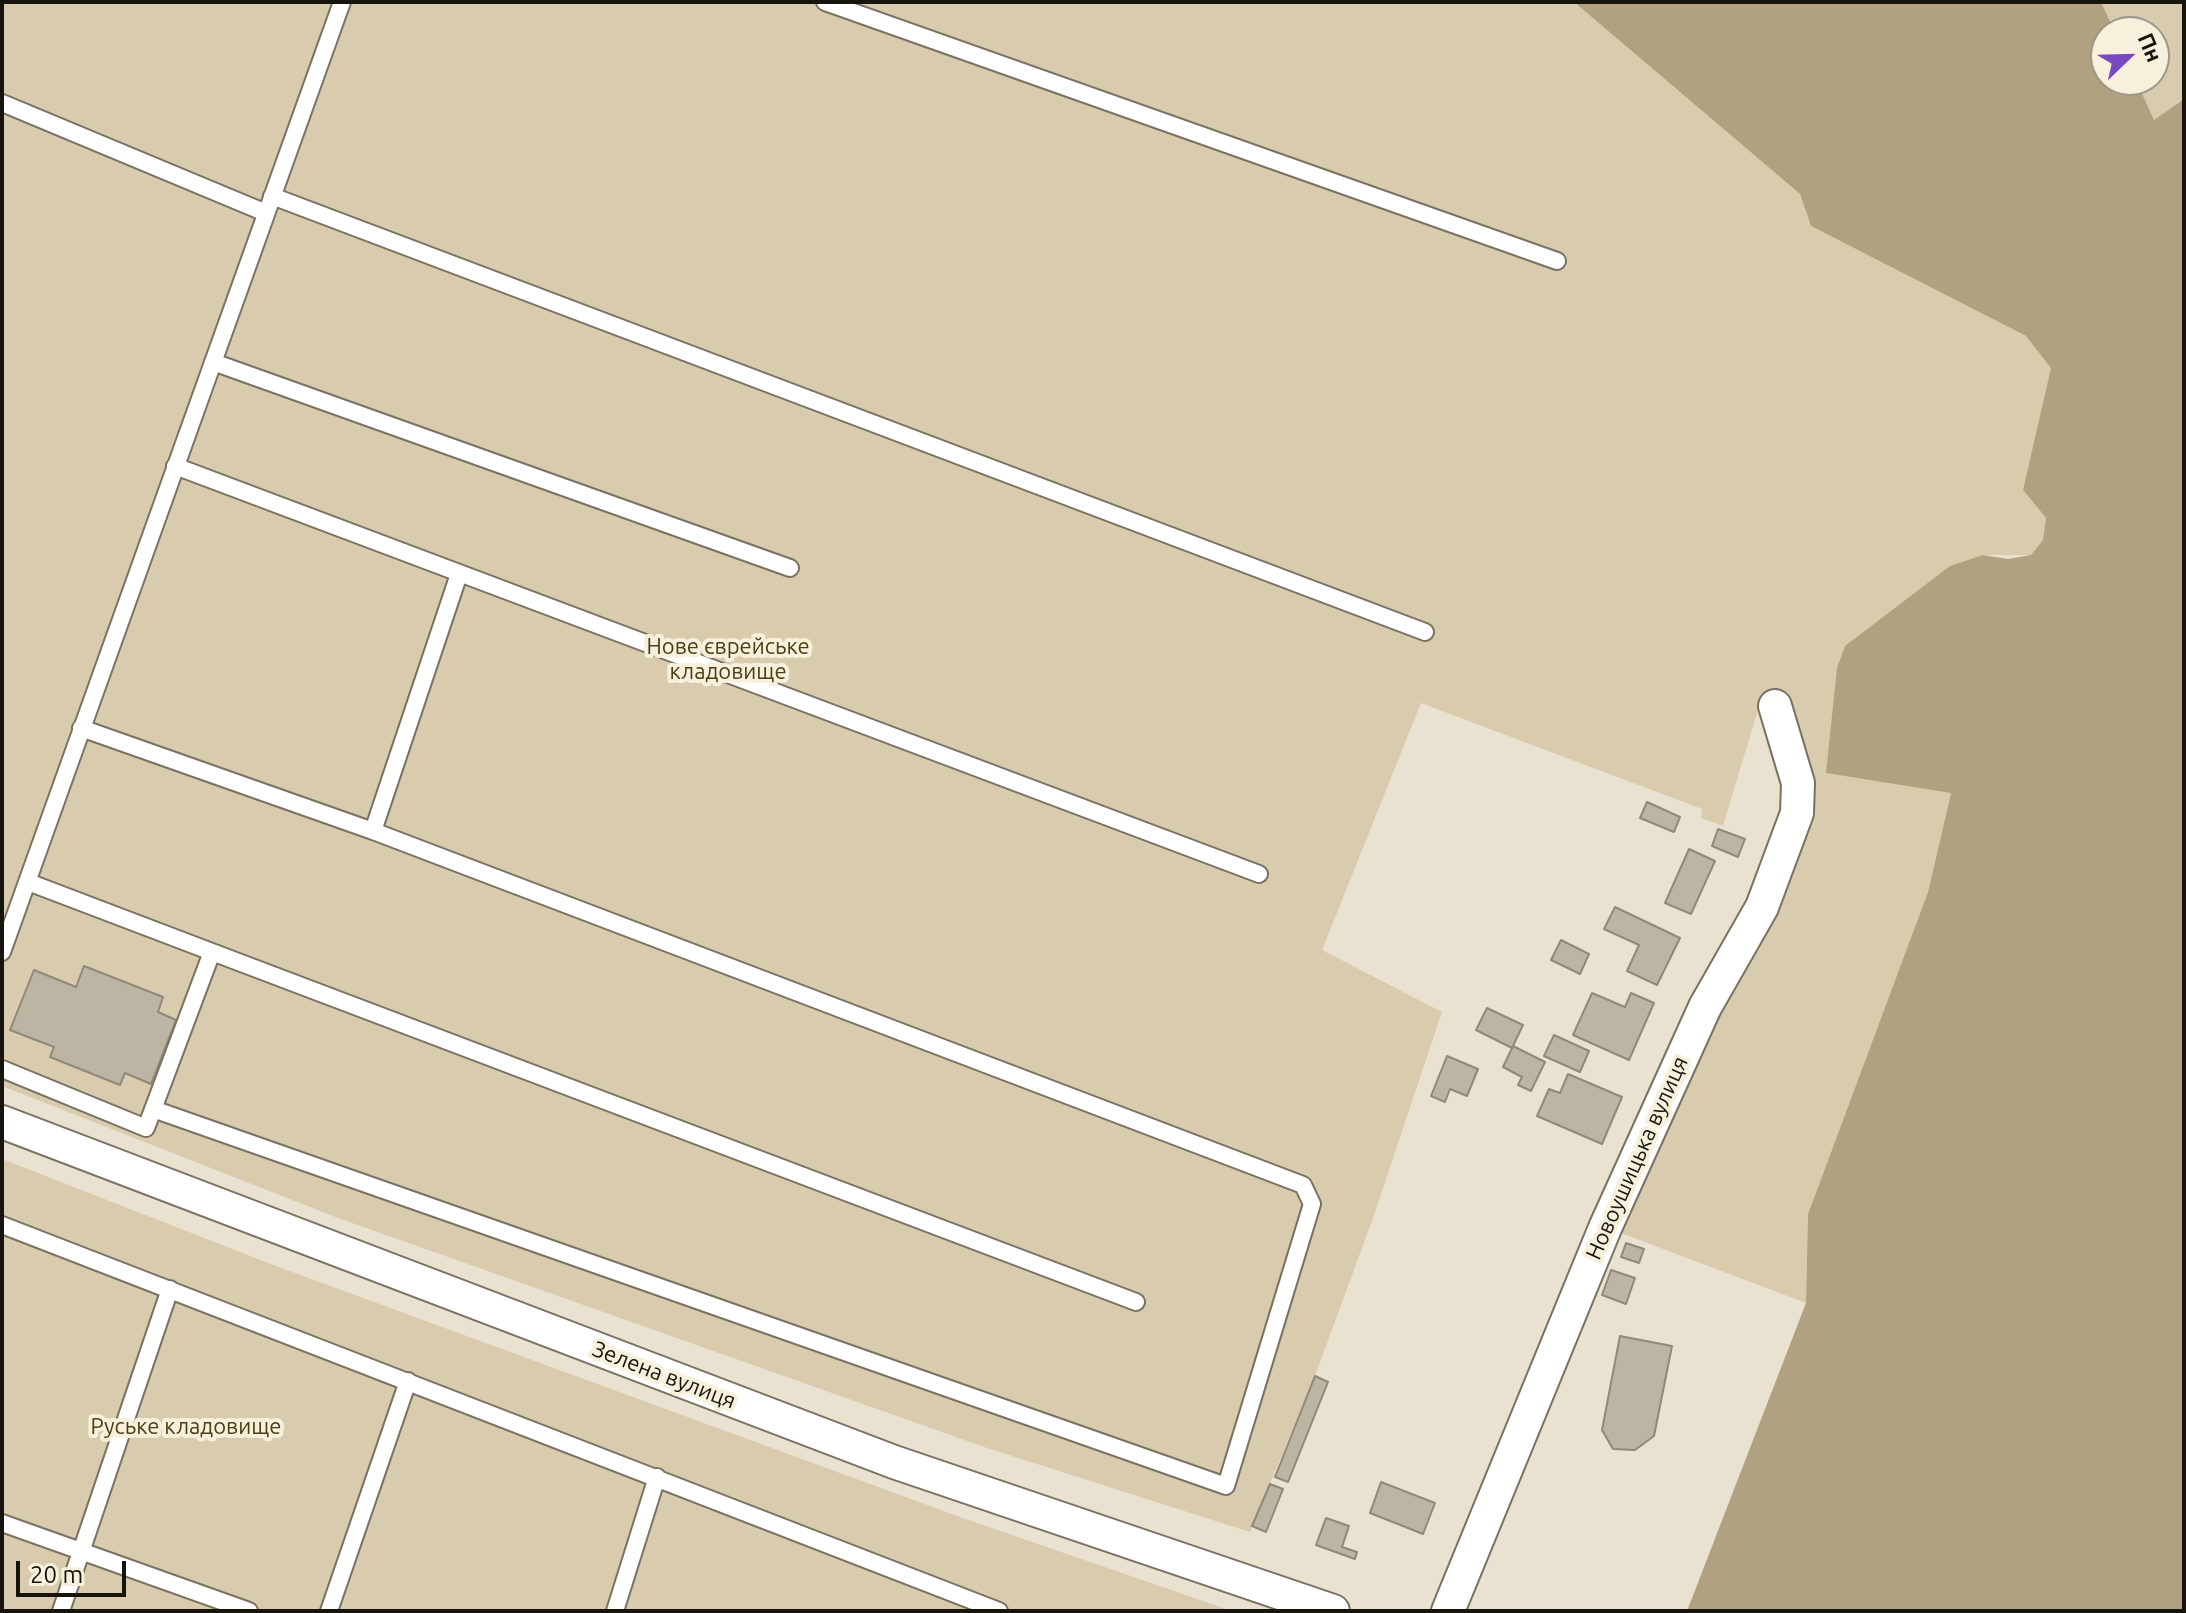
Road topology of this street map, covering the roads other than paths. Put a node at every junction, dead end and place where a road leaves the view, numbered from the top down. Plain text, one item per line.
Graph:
1 (342, 2) edge
2 (825, 2) edge
3 (2, 103) edge
4 (272, 196) junction
5 (266, 213) junction
6 (1557, 261) dead end
7 (213, 362) junction
8 (175, 466) junction
9 (790, 568) dead end
10 (459, 574) junction
11 (1425, 632) dead end
12 (1775, 706) dead end
13 (81, 728) junction
14 (373, 831) junction
15 (1259, 874) dead end
16 (28, 882) junction
17 (2, 952) edge
18 (212, 952) junction
19 (2, 1069) edge
20 (153, 1109) junction
21 (2, 1122) edge
22 (2, 1225) edge
23 (170, 1289) junction
24 (1136, 1302) dead end
25 (408, 1381) junction
26 (657, 1477) junction
27 (2, 1523) edge
28 (82, 1551) junction
29 (61, 1611) edge
30 (249, 1611) edge
31 (329, 1611) edge
32 (615, 1611) edge
33 (999, 1611) edge
34 (1333, 1611) edge
35 (1448, 1611) edge

1 - 4 lane
2 - 6 lane
3 - 5 lane
4 - 5 lane
4 - 11 lane
5 - 7 lane
7 - 8 lane
7 - 9 lane
8 - 10 lane
8 - 13 lane
10 - 14 lane
10 - 15 lane
12 - 35 street, Новоушицька вулиця
13 - 14 lane
13 - 16 lane
14 - 20 lane
16 - 17 lane
16 - 18 lane
18 - 20 lane
18 - 24 lane
19 - 20 lane
21 - 34 street, Зелена вулиця
22 - 23 lane
23 - 25 lane
23 - 28 lane
25 - 26 lane
25 - 31 lane
26 - 32 lane
26 - 33 lane
27 - 28 lane
28 - 29 lane
28 - 30 lane

